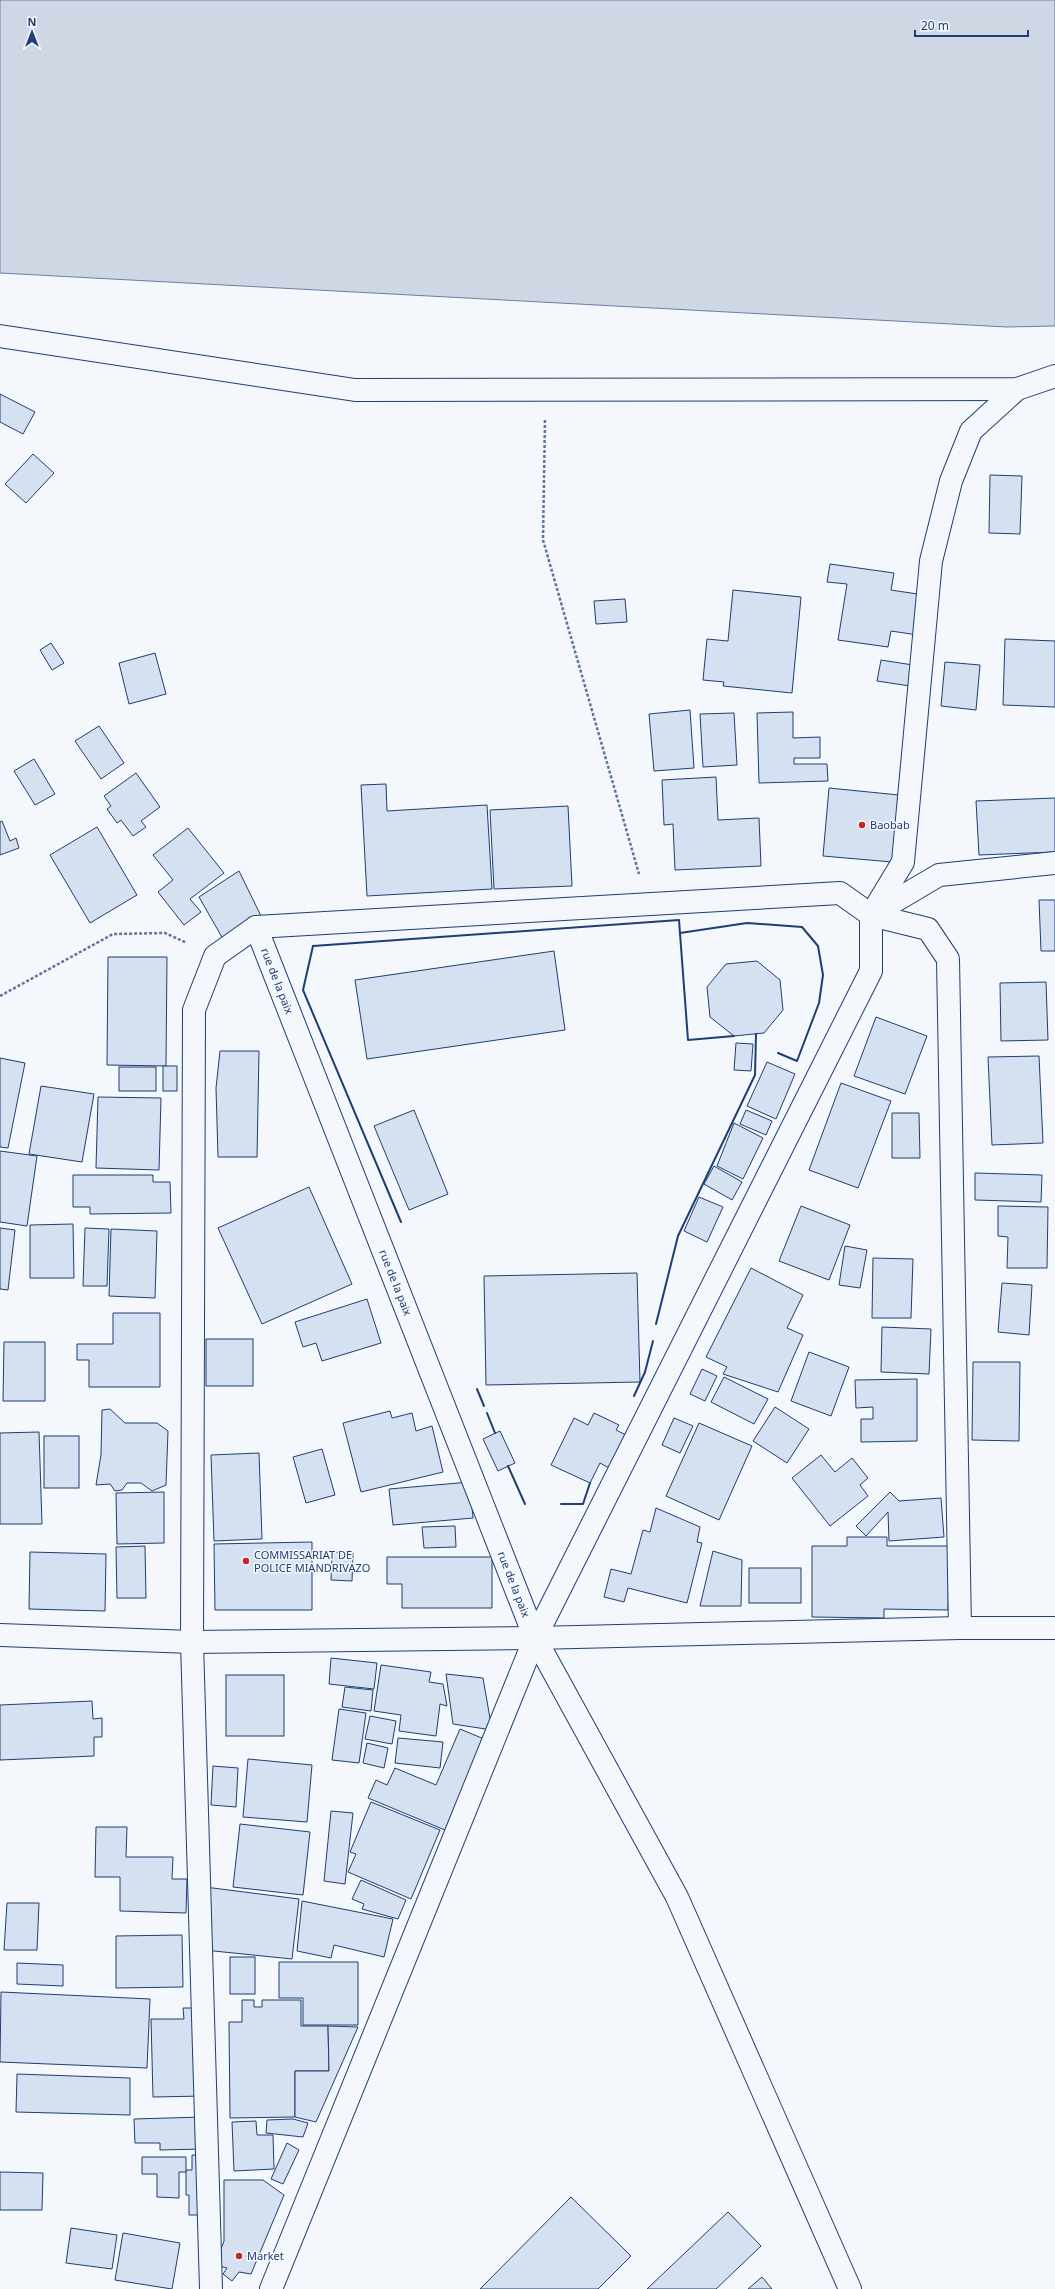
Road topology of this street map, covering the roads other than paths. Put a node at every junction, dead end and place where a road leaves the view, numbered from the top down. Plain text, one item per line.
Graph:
1 (0, 336) edge
2 (1055, 376) edge
3 (1017, 389) junction
4 (1055, 863) edge
5 (871, 915) junction
6 (256, 927) junction
7 (960, 1628) junction
8 (1055, 1628) edge
9 (0, 1635) edge
10 (535, 1638) junction
11 (192, 1642) junction
12 (211, 2289) edge
13 (270, 2289) edge
14 (850, 2289) edge

1 - 3 street
2 - 3 street
3 - 5 street
4 - 5 street
5 - 6 street
5 - 7 street
5 - 10 street
6 - 10 street, rue de la paix
6 - 11 street
7 - 8 street
7 - 10 street
9 - 11 street
10 - 11 street
10 - 13 street
10 - 14 street, rue de la paix
11 - 12 street

